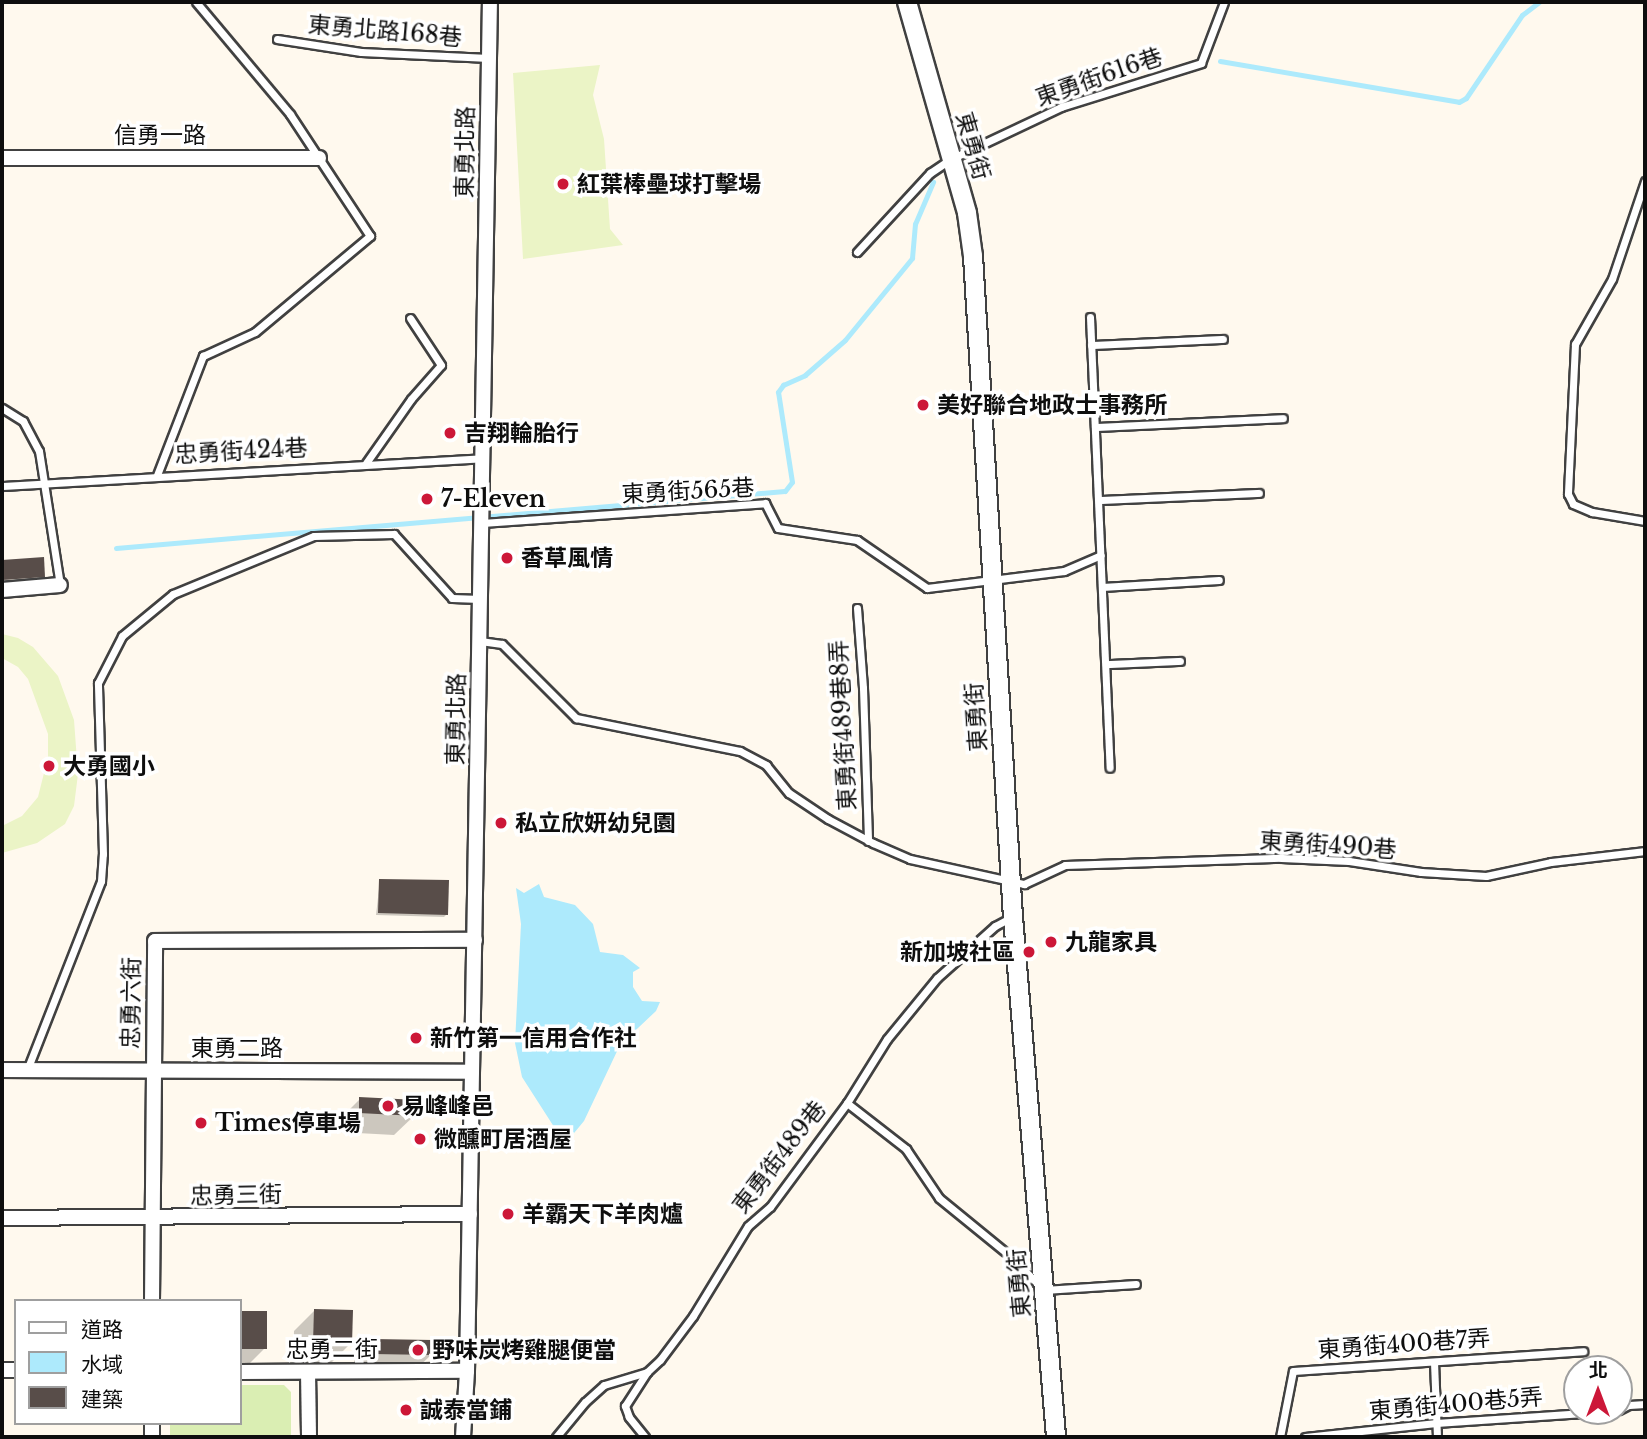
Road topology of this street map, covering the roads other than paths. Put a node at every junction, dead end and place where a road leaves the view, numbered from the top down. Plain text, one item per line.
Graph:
1 (196, 2) edge
2 (490, 2) edge
3 (907, 2) edge
4 (1224, 2) edge
5 (277, 39) dead end
6 (489, 58) junction
7 (2, 158) edge
8 (318, 158) junction
9 (951, 159) junction
10 (1645, 181) edge
11 (857, 251) dead end
12 (1090, 317) dead end
13 (410, 318) dead end
14 (1223, 339) dead end
15 (1091, 345) junction
16 (2, 408) edge
17 (1283, 418) dead end
18 (1095, 427) junction
19 (483, 458) junction
20 (366, 463) junction
21 (157, 475) junction
22 (44, 483) junction
23 (2, 486) edge
24 (1259, 493) dead end
25 (1099, 500) junction
26 (482, 517) junction
27 (1645, 521) edge
28 (1101, 555) junction
29 (1219, 580) dead end
30 (993, 581) junction
31 (60, 584) joint
32 (1102, 587) junction
33 (2, 590) edge
34 (480, 599) junction
35 (857, 608) dead end
36 (480, 641) junction
37 (1180, 661) dead end
38 (1108, 664) junction
39 (1110, 768) dead end
40 (868, 841) junction
41 (1645, 851) edge
42 (1011, 880) junction
43 (1013, 917) junction
44 (475, 940) junction
45 (2, 1070) edge
46 (152, 1070) junction
47 (27, 1071) junction
48 (472, 1072) junction
49 (846, 1103) junction
50 (470, 1214) junction
51 (2, 1218) edge
52 (152, 1219) junction
53 (1136, 1284) dead end
54 (1044, 1290) junction
55 (152, 1299) edge
56 (1583, 1351) dead end
57 (1434, 1362) junction
58 (467, 1371) junction
59 (242, 1372) edge
60 (308, 1372) junction
61 (647, 1372) junction
62 (1563, 1414) edge
63 (1436, 1423) junction
64 (309, 1437) edge
65 (463, 1437) edge
66 (556, 1437) edge
67 (645, 1437) edge
68 (1056, 1437) edge
69 (1280, 1437) edge
70 (1305, 1437) edge
71 (1437, 1437) edge

1 - 8 lane
2 - 6 street, 東勇北路
3 - 9 street, 東勇街
4 - 9 lane, 東勇街616巷
5 - 6 lane, 東勇北路168巷
6 - 19 street, 東勇北路
7 - 8 street, 信勇一路
8 - 21 lane
9 - 11 lane
9 - 30 street, 東勇街
10 - 27 lane
12 - 15 lane
13 - 20 lane
14 - 15 lane
15 - 18 lane
16 - 22 lane
17 - 18 lane
18 - 25 lane
19 - 20 lane, 忠勇街424巷
19 - 26 street, 東勇北路
20 - 21 lane, 忠勇街424巷
21 - 22 lane, 忠勇街424巷
22 - 23 lane, 忠勇街424巷
22 - 31 lane
24 - 25 lane
25 - 28 lane
26 - 30 lane, 東勇街565巷
26 - 34 street, 東勇北路
28 - 30 lane
28 - 32 lane
29 - 32 lane
30 - 42 street, 東勇街
31 - 33 street
32 - 38 lane
34 - 36 street, 東勇北路
34 - 47 lane
35 - 40 lane, 東勇街489巷8弄
36 - 40 lane
36 - 44 street, 東勇北路
37 - 38 lane
38 - 39 lane
40 - 42 lane
41 - 42 lane, 東勇街490巷
42 - 43 street, 東勇街
43 - 49 lane
43 - 54 street, 東勇街
44 - 46 street, 忠勇六街
44 - 48 street, 東勇北路
45 - 47 street, 東勇二路
46 - 47 street, 東勇二路
46 - 48 street, 東勇二路
46 - 52 street, 忠勇六街
48 - 50 street, 東勇北路
49 - 54 lane, 東勇街489巷
49 - 61 lane, 東勇街489巷
50 - 52 street, 忠勇三街
50 - 58 street, 東勇北路
51 - 52 street, 忠勇三街
52 - 55 street, 忠勇六街
53 - 54 lane
54 - 68 street, 東勇街
56 - 57 lane, 東勇街400巷7弄
57 - 63 lane
57 - 69 lane, 東勇街400巷7弄
58 - 60 street, 忠勇二街
58 - 65 street, 東勇北路
59 - 60 street, 忠勇二街
60 - 64 street
61 - 66 lane
61 - 67 lane, 東勇街489巷
62 - 63 lane, 東勇街400巷5弄
63 - 70 lane, 東勇街400巷5弄
63 - 71 lane

